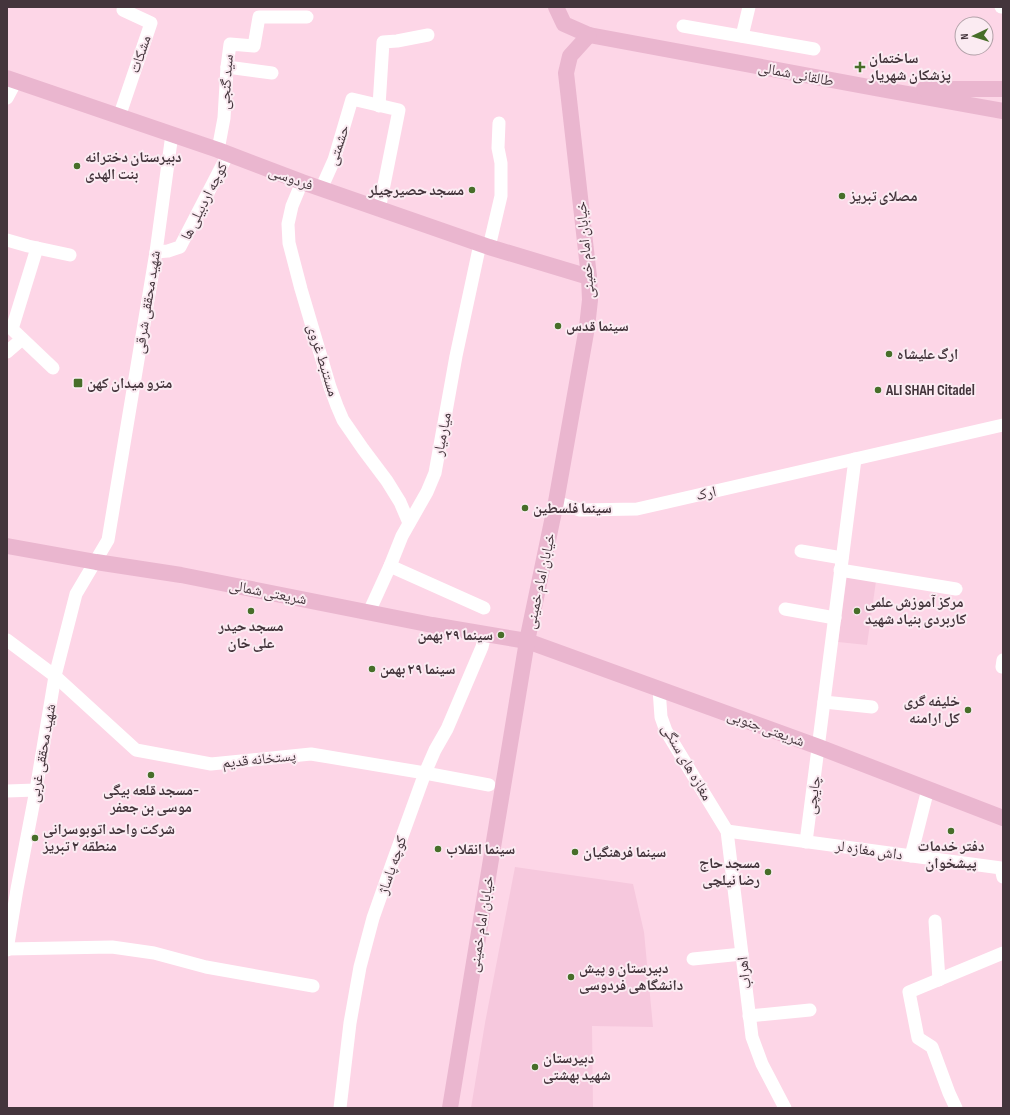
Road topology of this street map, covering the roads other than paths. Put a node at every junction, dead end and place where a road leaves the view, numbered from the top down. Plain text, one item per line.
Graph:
1 (124, 7) edge
2 (556, 7) edge
3 (749, 7) edge
4 (307, 17) dead end
5 (683, 26) dead end
6 (428, 35) dead end
7 (589, 35) junction
8 (742, 36) junction
9 (814, 49) dead end
10 (227, 67) junction
11 (272, 73) dead end
12 (11, 79) edge
13 (880, 89) junction
14 (1003, 89) edge
15 (7, 98) edge
16 (379, 106) junction
17 (1003, 111) edge
18 (118, 117) junction
19 (499, 123) dead end
20 (172, 134) junction
21 (223, 152) junction
22 (302, 182) junction
23 (321, 189) junction
24 (379, 210) junction
25 (7, 240) edge
26 (485, 246) junction
27 (37, 248) junction
28 (156, 252) junction
29 (70, 255) dead end
30 (583, 275) junction
31 (22, 339) junction
32 (7, 352) edge
33 (53, 368) dead end
34 (1003, 425) edge
35 (855, 459) junction
36 (556, 502) junction
37 (409, 523) junction
38 (7, 546) edge
39 (801, 551) dead end
40 (96, 562) junction
41 (841, 564) junction
42 (390, 566) junction
43 (956, 589) dead end
44 (484, 608) dead end
45 (785, 609) dead end
46 (369, 612) junction
47 (835, 618) junction
48 (485, 634) junction
49 (7, 640) edge
50 (528, 641) junction
51 (55, 676) junction
52 (659, 689) junction
53 (824, 702) junction
54 (872, 707) dead end
55 (819, 747) junction
56 (425, 773) junction
57 (489, 785) dead end
58 (928, 789) junction
59 (36, 790) junction
60 (7, 791) edge
61 (1003, 818) edge
62 (727, 831) junction
63 (806, 842) junction
64 (911, 856) junction
65 (1003, 877) edge
66 (935, 921) dead end
67 (7, 950) edge
68 (1003, 953) edge
69 (742, 954) junction
70 (693, 959) dead end
71 (939, 980) junction
72 (313, 986) dead end
73 (810, 1010) dead end
74 (750, 1016) junction
75 (340, 1108) edge
76 (450, 1108) edge
77 (785, 1108) edge
78 (956, 1108) edge

1 - 18 street, مشکات
2 - 7 main road
3 - 8 street
4 - 10 street, سید گنجی
5 - 8 street
6 - 16 street
7 - 13 main road, طالقانی شمالی
7 - 30 main road, خیابان امام خمینی
8 - 9 street
10 - 11 street
10 - 21 street, سید گنجی
12 - 15 street
12 - 18 main road, فردوسی
13 - 14 main road
13 - 17 main road, طالقانی شمالی
16 - 23 street, حشمتی
16 - 24 street
18 - 20 main road, فردوسی
19 - 26 street, میارمیار
20 - 21 main road, فردوسی
20 - 28 street, شهید محققی شرقی
21 - 22 main road, فردوسی
21 - 28 street, کوچه اردبیلی ها
22 - 23 main road, فردوسی
22 - 37 street, مستنبط غروی
23 - 24 main road, فردوسی
24 - 26 main road, فردوسی
25 - 27 street
26 - 30 main road, فردوسی
26 - 37 street, میارمیار
27 - 29 street
27 - 31 street
28 - 40 street, شهید محققی شرقی
30 - 36 main road, خیابان امام خمینی
31 - 32 street
31 - 33 street
34 - 35 street, ارک
35 - 36 street, ارک
35 - 41 street
36 - 50 main road, خیابان امام خمینی
37 - 42 street, میارمیار
38 - 40 main road, شریعتی شمالی
39 - 41 street
40 - 46 main road, شریعتی شمالی
40 - 51 street, شهید محققی غربی
41 - 43 street
41 - 47 street
42 - 44 street
42 - 46 street, میارمیار
45 - 47 street
46 - 48 main road, شریعتی شمالی
47 - 53 street
48 - 50 main road, شریعتی شمالی
48 - 56 street, کوچه پاساژ
49 - 51 street, پستخانه قدیم
50 - 52 main road, شریعتی جنوبی
50 - 76 main road, خیابان امام خمینی
51 - 56 street, پستخانه قدیم
51 - 59 street, شهید محققی غربی
52 - 55 main road, شریعتی جنوبی
52 - 62 street, مغازه های سنگی
53 - 54 street
53 - 55 street
55 - 58 main road, شریعتی جنوبی
55 - 63 street, چایچی
56 - 57 street, پستخانه قدیم
56 - 75 street, کوچه پاساژ
58 - 61 main road, شریعتی جنوبی
58 - 64 street
59 - 60 street
59 - 67 street, شهید محققی غربی
62 - 63 street, داش مغازه لر
62 - 69 street, اهراب
63 - 64 street, داش مغازه لر
64 - 65 street, داش مغازه لر
66 - 71 street
67 - 72 street
68 - 71 street
69 - 70 street
69 - 74 street, اهراب
71 - 78 street
73 - 74 street
74 - 77 street, اهراب

